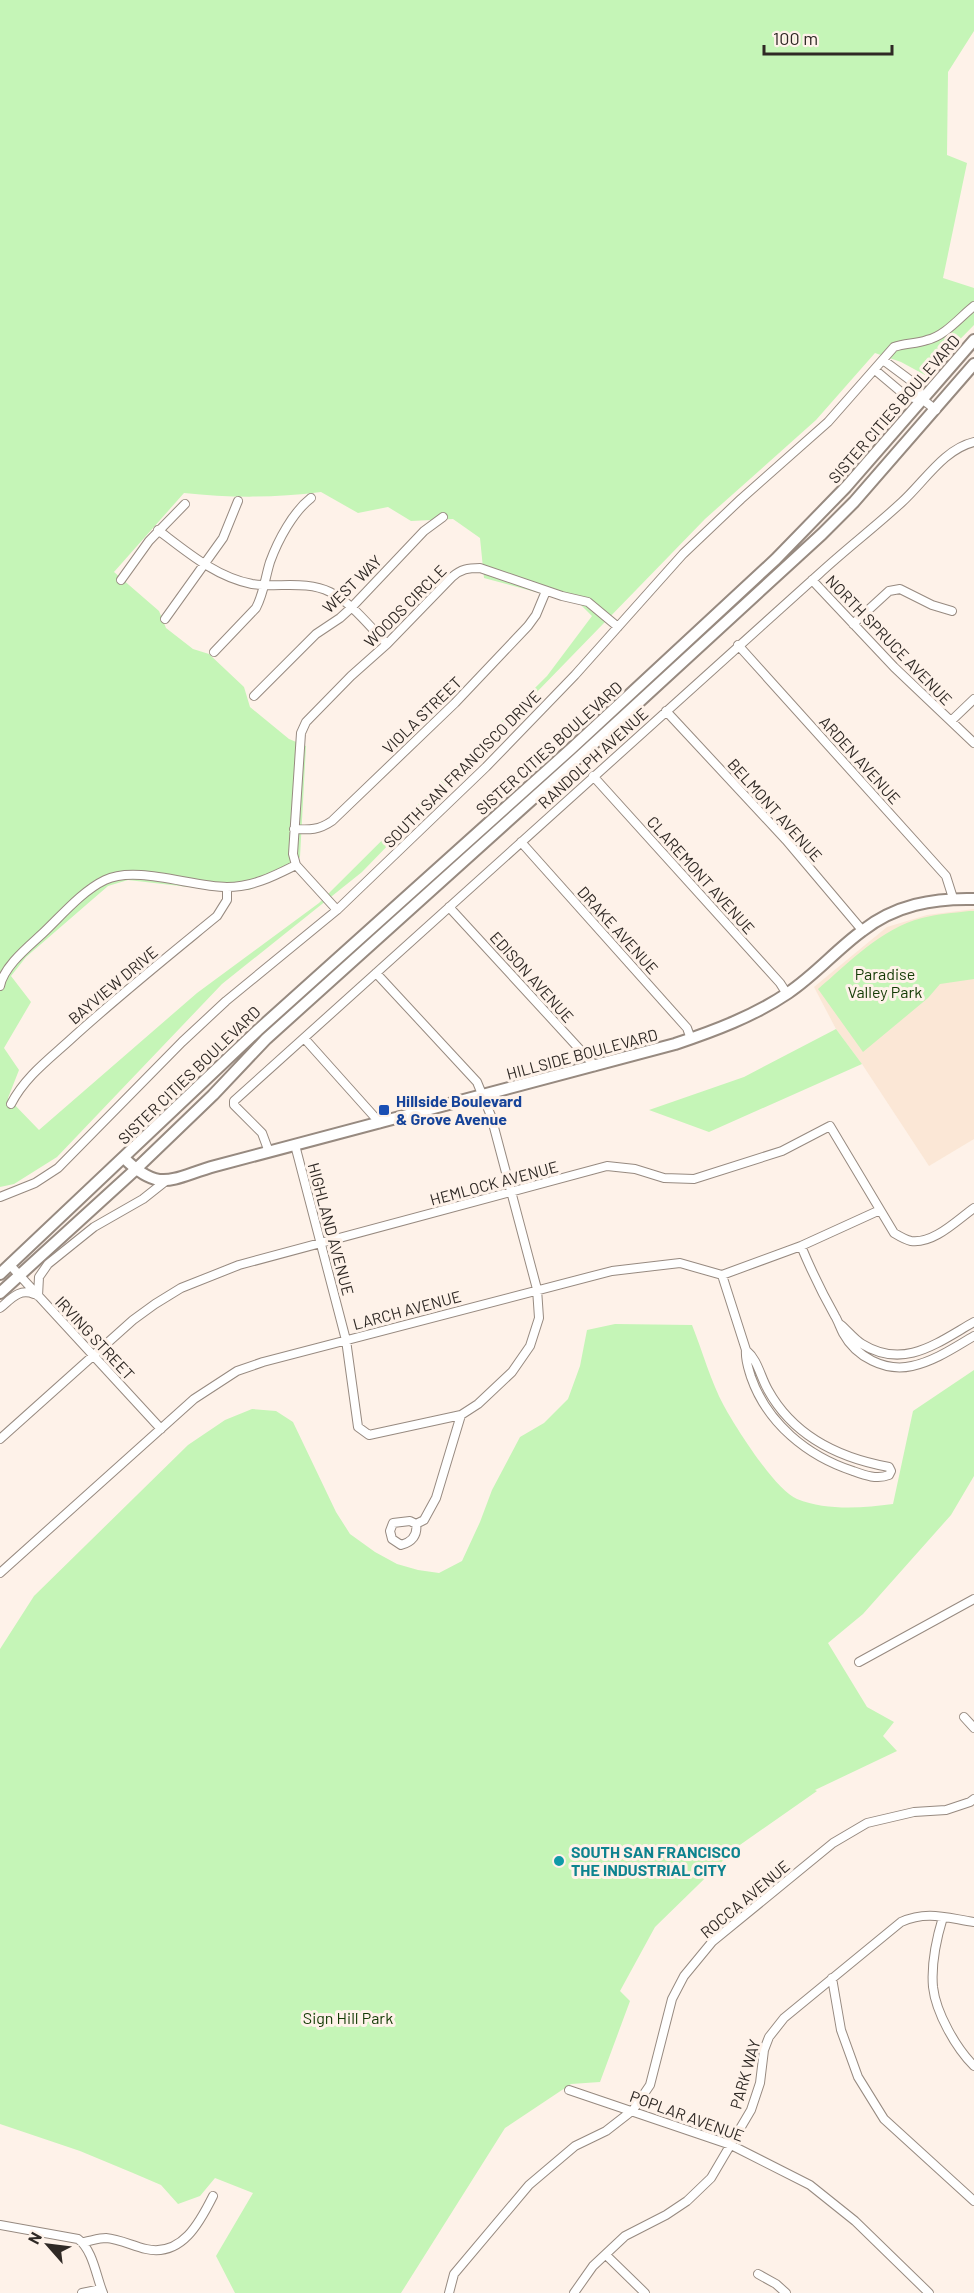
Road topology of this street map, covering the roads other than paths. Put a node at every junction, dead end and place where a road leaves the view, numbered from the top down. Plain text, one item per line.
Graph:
1 (974, 306) edge
2 (974, 340) edge
3 (883, 360) junction
4 (974, 364) edge
5 (875, 370) junction
6 (922, 399) junction
7 (936, 410) junction
8 (974, 442) edge
9 (311, 498) dead end
10 (238, 501) dead end
11 (185, 504) dead end
12 (443, 517) dead end
13 (158, 530) junction
14 (203, 564) junction
15 (121, 580) dead end
16 (812, 580) junction
17 (265, 585) junction
18 (546, 591) junction
19 (351, 608) junction
20 (952, 611) dead end
21 (165, 619) dead end
22 (853, 624) junction
23 (618, 627) junction
24 (387, 644) junction
25 (738, 645) junction
26 (214, 652) dead end
27 (254, 696) dead end
28 (974, 699) edge
29 (666, 711) junction
30 (951, 721) junction
31 (974, 743) edge
32 (593, 776) junction
33 (294, 829) junction
34 (521, 842) junction
35 (296, 865) junction
36 (227, 887) junction
37 (953, 898) junction
38 (974, 899) edge
39 (449, 907) junction
40 (337, 910) junction
41 (862, 930) junction
42 (376, 973) junction
43 (0, 986) edge
44 (787, 994) junction
45 (304, 1038) junction
46 (691, 1039) junction
47 (595, 1066) junction
48 (483, 1095) junction
49 (11, 1104) dead end
50 (380, 1123) junction
51 (295, 1145) junction
52 (269, 1152) junction
53 (124, 1158) junction
54 (135, 1170) junction
55 (167, 1180) junction
56 (511, 1192) junction
57 (0, 1197) edge
58 (974, 1208) edge
59 (880, 1210) junction
60 (321, 1243) junction
61 (801, 1246) junction
62 (10, 1265) junction
63 (0, 1274) edge
64 (19, 1275) junction
65 (722, 1275) junction
66 (537, 1289) junction
67 (0, 1293) edge
68 (38, 1296) junction
69 (0, 1308) edge
70 (974, 1322) edge
71 (840, 1324) junction
72 (974, 1335) edge
73 (346, 1340) junction
74 (746, 1350) junction
75 (93, 1356) junction
76 (461, 1415) junction
77 (161, 1429) junction
78 (0, 1439) edge
79 (840, 1455) junction
80 (836, 1465) junction
81 (416, 1524) dead end
82 (0, 1573) edge
83 (974, 1599) edge
84 (859, 1662) dead end
85 (964, 1717) dead end
86 (974, 1728) edge
87 (974, 1799) edge
88 (943, 1917) junction
89 (974, 1922) edge
90 (832, 1978) junction
91 (974, 2066) edge
92 (569, 2090) dead end
93 (633, 2110) junction
94 (731, 2145) junction
95 (213, 2196) dead end
96 (974, 2201) edge
97 (0, 2224) edge
98 (83, 2242) junction
99 (606, 2255) junction
100 (758, 2274) dead end
101 (102, 2291) edge
102 (82, 2293) edge
103 (449, 2293) edge
104 (574, 2293) edge
105 (645, 2293) edge
106 (786, 2293) edge
107 (929, 2293) edge

1 - 3 street, SOUTH SAN FRANCISCO DRIVE
2 - 6 main road, SISTER CITIES BOULEVARD
3 - 5 street, SOUTH SAN FRANCISCO DRIVE
3 - 6 street
4 - 7 main road, SISTER CITIES BOULEVARD
5 - 6 street
5 - 23 street, SOUTH SAN FRANCISCO DRIVE
6 - 7 street
6 - 53 main road, SISTER CITIES BOULEVARD
7 - 54 main road, SISTER CITIES BOULEVARD
8 - 16 street, RANDOLPH AVENUE
9 - 17 street
10 - 14 street
11 - 13 street
12 - 19 street, WEST WAY
13 - 14 street
13 - 15 street
14 - 17 street
14 - 21 street
16 - 22 street, NORTH SPRUCE AVENUE
16 - 25 street, RANDOLPH AVENUE
17 - 19 street
17 - 26 street
18 - 23 street, WOODS CIRCLE
18 - 24 street, WOODS CIRCLE
18 - 33 street, VIOLA STREET
19 - 24 street
19 - 27 street, WEST WAY
20 - 22 street
22 - 30 street, NORTH SPRUCE AVENUE
23 - 40 street, SOUTH SAN FRANCISCO DRIVE
24 - 33 street, WOODS CIRCLE
25 - 29 street, RANDOLPH AVENUE
25 - 37 street, ARDEN AVENUE
28 - 30 street
29 - 32 street, RANDOLPH AVENUE
29 - 41 street, BELMONT AVENUE
30 - 31 street, NORTH SPRUCE AVENUE
32 - 34 street, RANDOLPH AVENUE
32 - 44 street, CLAREMONT AVENUE
33 - 35 street
34 - 39 street, RANDOLPH AVENUE
34 - 46 street, DRAKE AVENUE
35 - 36 street
35 - 40 street
36 - 43 street
36 - 49 street, BAYVIEW DRIVE
37 - 38 main road, HILLSIDE BOULEVARD
37 - 41 main road, HILLSIDE BOULEVARD
39 - 42 street, RANDOLPH AVENUE
39 - 47 street, EDISON AVENUE
40 - 57 street, SOUTH SAN FRANCISCO DRIVE
41 - 44 main road, HILLSIDE BOULEVARD
42 - 45 street, RANDOLPH AVENUE
42 - 48 street
44 - 46 main road, HILLSIDE BOULEVARD
45 - 50 street
45 - 52 street, RANDOLPH AVENUE
46 - 47 main road, HILLSIDE BOULEVARD
47 - 48 main road, HILLSIDE BOULEVARD
48 - 50 main road, HILLSIDE BOULEVARD
48 - 56 street
50 - 51 main road, HILLSIDE BOULEVARD
51 - 52 main road, HILLSIDE BOULEVARD
51 - 60 street, HIGHLAND AVENUE
52 - 55 main road, HILLSIDE BOULEVARD
53 - 54 main road
53 - 62 main road
54 - 55 main road
54 - 64 main road
55 - 68 street, HILLSIDE BOULEVARD
56 - 59 street, HEMLOCK AVENUE
56 - 60 street, HEMLOCK AVENUE
56 - 66 street
58 - 59 street, HEMLOCK AVENUE
59 - 61 street
60 - 73 street, HIGHLAND AVENUE
60 - 75 street, HEMLOCK AVENUE
61 - 65 street
61 - 71 street
62 - 63 main road
62 - 64 street, IRVING STREET
64 - 67 main road
64 - 68 street, IRVING STREET
65 - 66 street, LARCH AVENUE
65 - 74 street
66 - 73 street, LARCH AVENUE
66 - 76 street
68 - 69 street
68 - 75 street, IRVING STREET
70 - 71 street
71 - 72 street
73 - 76 street, HIGHLAND AVENUE
73 - 77 street, LARCH AVENUE
74 - 79 street
74 - 80 street
75 - 77 street, IRVING STREET
75 - 78 street, HEMLOCK AVENUE
76 - 81 street
77 - 82 street, LARCH AVENUE
79 - 80 street
79 - 80 street
83 - 84 street
85 - 86 street
87 - 93 street, ROCCA AVENUE
88 - 89 street, PARK WAY
88 - 90 street, PARK WAY
88 - 91 street
90 - 94 street, PARK WAY
90 - 96 street
92 - 93 street, POPLAR AVENUE
93 - 94 street, POPLAR AVENUE
93 - 103 street, ROCCA AVENUE
94 - 99 street, PARK WAY
94 - 107 street, POPLAR AVENUE
95 - 98 street
97 - 98 street
98 - 101 street
99 - 104 street, PARK WAY
99 - 105 street
100 - 106 street
101 - 102 street

